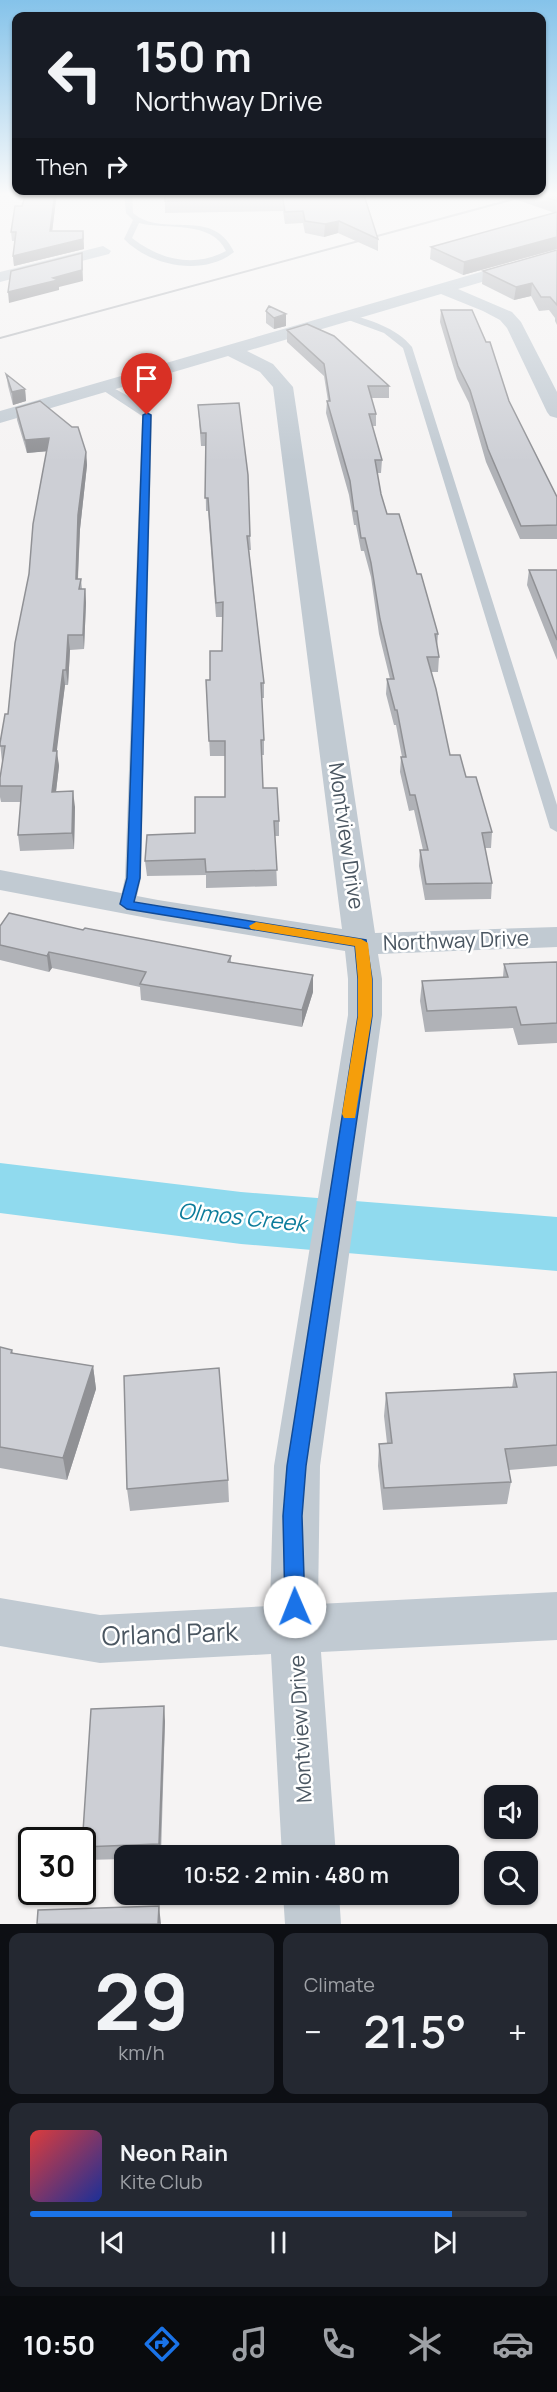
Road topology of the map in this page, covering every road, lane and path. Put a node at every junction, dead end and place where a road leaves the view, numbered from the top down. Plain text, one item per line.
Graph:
1 (463, 282) edge
2 (441, 288) junction
3 (346, 316) junction
4 (228, 350) junction
5 (104, 387) junction
6 (557, 412) edge
7 (0, 417) edge
8 (557, 828) edge
9 (0, 880) edge
10 (127, 904) junction
11 (557, 937) edge
12 (361, 943) junction
13 (557, 1616) edge
14 (0, 1622) edge
15 (295, 1630) junction
16 (308, 1845) edge
17 (312, 1905) edge
18 (313, 1924) edge

1 - 2 street
2 - 3 street
2 - 6 street
3 - 4 street
3 - 8 lane
4 - 5 street
4 - 12 street, Montview Drive
5 - 7 street
5 - 10 lane
9 - 10 street, Northway Drive
10 - 12 street, Northway Drive
11 - 12 street, Northway Drive
12 - 15 street, Montview Drive
13 - 15 street, Orland Park
14 - 15 street, Orland Park
15 - 16 street, Montview Drive
17 - 18 street

